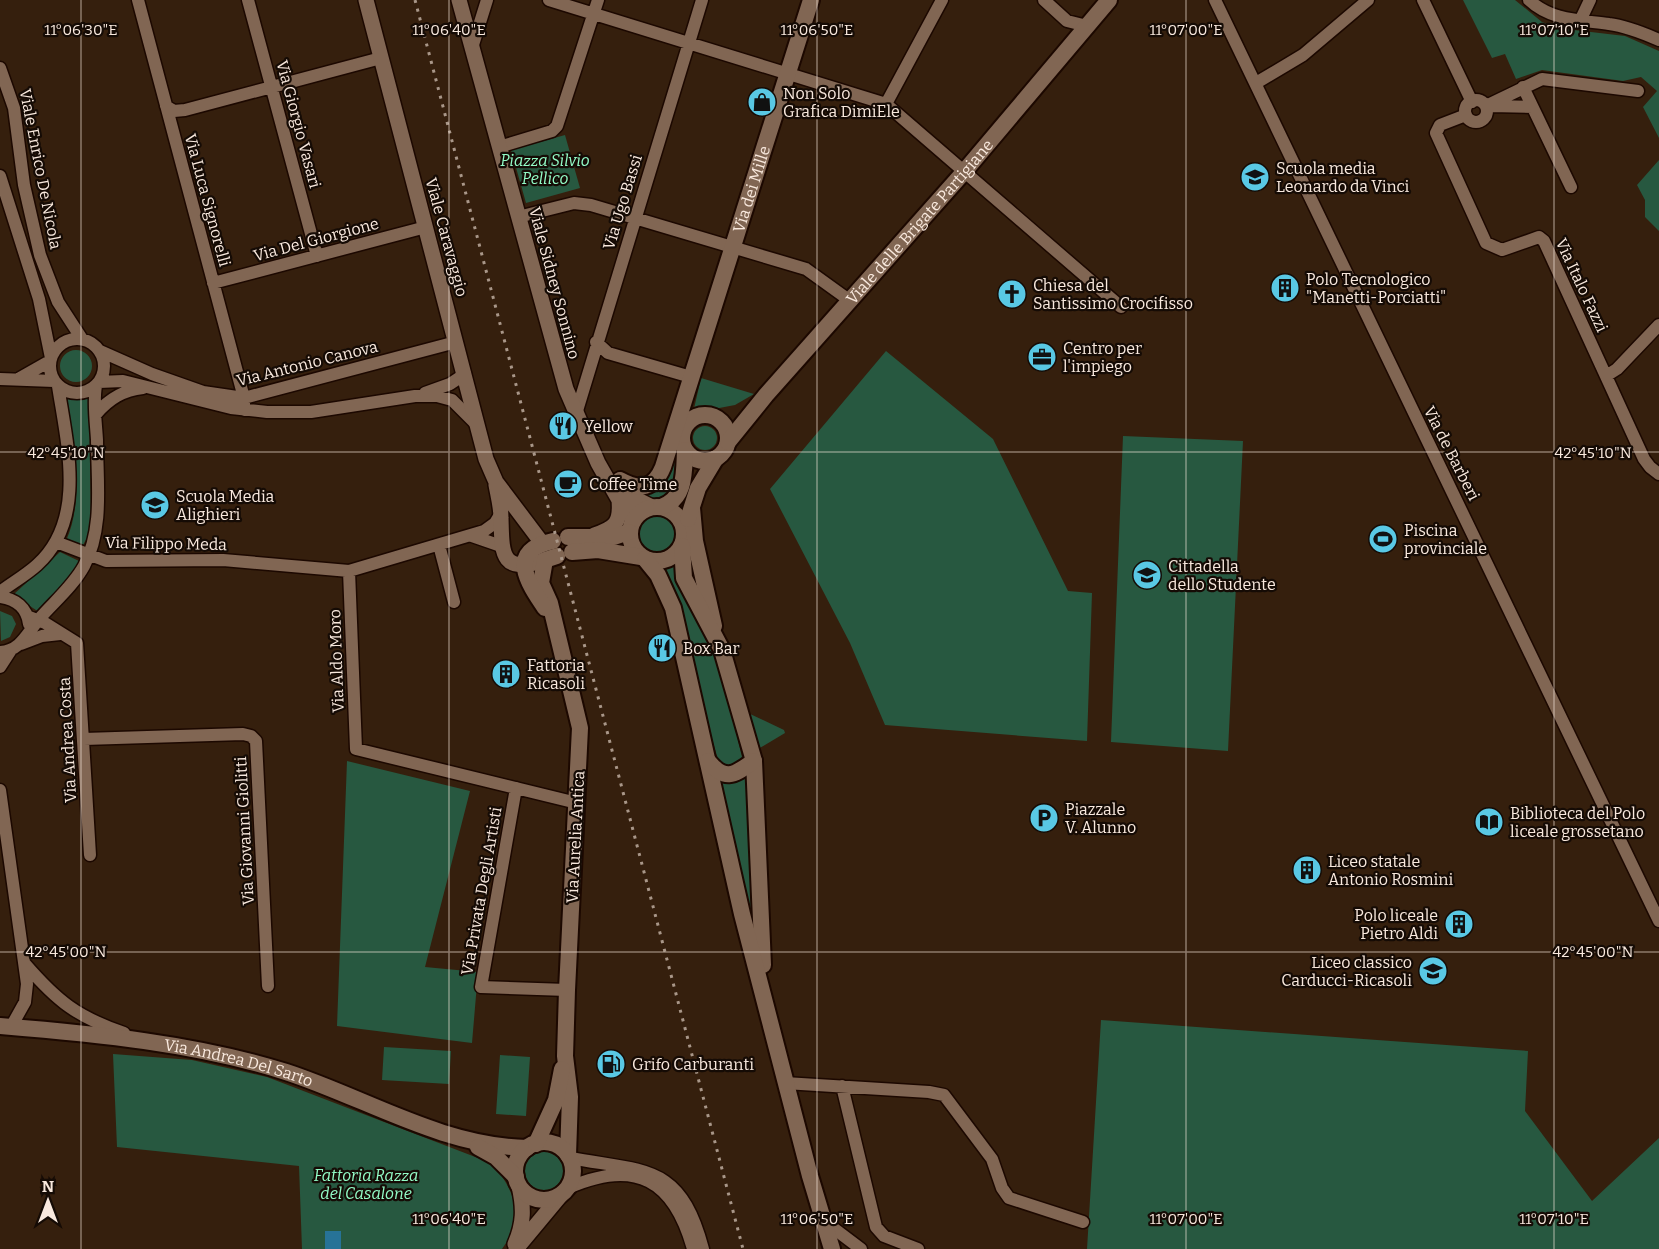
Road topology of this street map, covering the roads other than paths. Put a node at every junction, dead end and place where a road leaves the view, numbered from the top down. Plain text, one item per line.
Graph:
1 (138, 0) edge
2 (248, 0) edge
3 (366, 0) edge
4 (459, 0) edge
5 (487, 0) edge
6 (549, 0) edge
7 (598, 0) edge
8 (702, 0) edge
9 (812, 0) edge
10 (942, 0) edge
11 (1044, 0) edge
12 (1109, 0) edge
13 (1215, 0) edge
14 (1368, 0) edge
15 (1423, 0) edge
16 (1529, 0) edge
17 (1590, 0) edge
18 (594, 14) junction
19 (1580, 21) junction
20 (1088, 26) junction
21 (1659, 40) edge
22 (689, 43) junction
23 (472, 48) junction
24 (381, 58) junction
25 (0, 68) edge
26 (789, 74) junction
27 (1256, 83) junction
28 (1523, 87) junction
29 (272, 88) junction
30 (1638, 91) dead end
31 (5, 93) edge
32 (1472, 102) junction
33 (886, 104) junction
34 (166, 106) junction
35 (1486, 106) junction
36 (1532, 107) junction
37 (1466, 115) junction
38 (499, 147) junction
39 (963, 173) junction
40 (0, 176) edge
41 (1571, 187) dead end
42 (518, 217) junction
43 (635, 218) junction
44 (426, 227) junction
45 (733, 247) junction
46 (317, 256) junction
47 (213, 283) junction
48 (849, 300) junction
49 (1121, 307) dead end
50 (1659, 325) edge
51 (82, 339) junction
52 (456, 342) junction
53 (596, 342) junction
54 (100, 351) junction
55 (50, 359) junction
56 (465, 374) junction
57 (1606, 376) junction
58 (19, 378) junction
59 (0, 379) edge
60 (691, 379) junction
61 (56, 383) junction
62 (97, 384) junction
63 (152, 388) junction
64 (415, 396) junction
65 (763, 398) junction
66 (244, 404) junction
67 (96, 414) junction
68 (576, 414) junction
69 (715, 417) junction
70 (688, 421) junction
71 (477, 425) junction
72 (586, 435) junction
73 (728, 442) junction
74 (685, 450) junction
75 (716, 458) junction
76 (1659, 474) edge
77 (620, 480) junction
78 (496, 482) junction
79 (619, 500) junction
80 (656, 507) junction
81 (692, 508) junction
82 (501, 513) junction
83 (631, 526) junction
84 (471, 536) junction
85 (589, 536) junction
86 (683, 538) junction
87 (56, 542) junction
88 (439, 545) junction
89 (501, 546) junction
90 (556, 548) junction
91 (88, 555) junction
92 (643, 558) junction
93 (525, 564) junction
94 (349, 571) junction
95 (0, 592) edge
96 (0, 597) edge
97 (454, 602) dead end
98 (33, 618) junction
99 (554, 621) junction
100 (60, 634) junction
101 (715, 635) junction
102 (14, 645) edge
103 (0, 667) edge
104 (84, 739) junction
105 (754, 760) junction
106 (708, 761) junction
107 (516, 788) junction
108 (0, 790) edge
109 (577, 803) junction
110 (90, 855) dead end
111 (1659, 921) edge
112 (25, 963) junction
113 (268, 986) dead end
114 (567, 990) junction
115 (767, 1008) junction
116 (3, 1026) edge
117 (145, 1041) junction
118 (565, 1056) junction
119 (785, 1083) junction
120 (842, 1086) junction
121 (467, 1140) junction
122 (531, 1146) junction
123 (569, 1157) junction
124 (517, 1182) junction
125 (565, 1191) junction
126 (822, 1220) junction
127 (1083, 1222) dead end
128 (856, 1246) edge
129 (514, 1249) edge
130 (693, 1249) edge
131 (704, 1249) edge
132 (832, 1249) edge
133 (918, 1249) edge

1 - 34 street, Via Luca Signorelli
2 - 29 street, Via Giorgio Vasari
3 - 24 street, Viale Caravaggio
4 - 23 street, Viale Sidney Sonnino
5 - 23 street
6 - 18 street
7 - 18 street
8 - 22 street, Via Ugo Bassi
9 - 26 main road, Via dei Mille
10 - 33 street
11 - 20 street
12 - 20 main road, Viale delle Brigate Partigiane
13 - 27 street, Via de Barberi
14 - 27 street
15 - 32 street
16 - 19 street
17 - 19 street
18 - 22 street
18 - 38 street
19 - 21 street
20 - 39 main road, Viale delle Brigate Partigiane
22 - 26 street
22 - 43 street, Via Ugo Bassi
23 - 38 street, Viale Sidney Sonnino
24 - 29 street
24 - 44 street, Viale Caravaggio
25 - 31 street, Viale Enrico De Nicola
26 - 33 street
26 - 45 main road, Via dei Mille
27 - 111 street, Via de Barberi
28 - 30 street
28 - 35 street
28 - 36 street
29 - 34 street
29 - 46 street, Via Giorgio Vasari
31 - 51 street, Viale Enrico De Nicola
32 - 35 street
32 - 37 street
33 - 39 street
34 - 47 street, Via Luca Signorelli
35 - 36 street
35 - 37 street
36 - 41 street
37 - 57 street, Via Italo Fazzi
38 - 42 street, Viale Sidney Sonnino
39 - 48 main road, Viale delle Brigate Partigiane
39 - 49 street
40 - 55 street, Viale Enrico De Nicola
42 - 43 street
42 - 68 street, Viale Sidney Sonnino
43 - 45 street
43 - 53 street, Via Ugo Bassi
44 - 46 street, Via Del Giorgione
44 - 52 street, Viale Caravaggio
45 - 48 street
45 - 60 main road, Via dei Mille
46 - 47 street, Via Del Giorgione
47 - 66 street, Via Luca Signorelli
48 - 65 main road, Viale delle Brigate Partigiane
50 - 57 street
51 - 54 street
51 - 55 street
52 - 56 street, Viale Caravaggio
52 - 66 street, Via Antonio Canova
53 - 60 street
53 - 68 street, Via Ugo Bassi
54 - 62 street
54 - 66 street, Via Antonio Canova
55 - 58 street
55 - 61 street
56 - 64 street, Via Antonio Canova
56 - 71 street, Viale Caravaggio
57 - 76 street, Via Italo Fazzi
58 - 59 street
58 - 61 street
60 - 70 main road, Via dei Mille
60 - 77 main road
61 - 62 street
61 - 87 street
62 - 63 street, Via Antonio Canova
62 - 67 street
63 - 66 street, Via Antonio Canova
63 - 67 street
64 - 66 street, Via Antonio Canova
64 - 71 street, Via Antonio Canova
65 - 69 main road
65 - 73 main road, Viale delle Brigate Partigiane
67 - 91 street
68 - 72 street, Viale Sidney Sonnino
69 - 70 main road
69 - 73 main road
70 - 74 main road
71 - 78 street, Viale Caravaggio
72 - 77 street, Viale Sidney Sonnino
72 - 79 street, Viale Sidney Sonnino
73 - 75 main road
74 - 75 main road
74 - 80 main road
75 - 81 main road
77 - 80 street, Viale Sidney Sonnino
78 - 82 street, Viale Caravaggio
78 - 90 street, Viale Caravaggio
79 - 83 street, Viale Sidney Sonnino
79 - 85 street
80 - 83 main road
80 - 86 main road
81 - 86 main road
81 - 101 main road
82 - 84 street
82 - 89 street, Viale Caravaggio
83 - 85 main road
83 - 92 main road
84 - 88 street
84 - 89 street
85 - 90 main road
86 - 92 main road
86 - 101 main road
87 - 91 street, Via Filippo Meda
87 - 95 street
88 - 94 street
88 - 97 street
89 - 93 street
90 - 92 main road
90 - 93 main road
90 - 99 main road, Via Aurelia Antica
91 - 94 street, Via Filippo Meda
91 - 98 street
92 - 106 main road
93 - 99 main road, Via Aurelia Antica
94 - 107 street, Via Aldo Moro
96 - 98 street
98 - 100 street, Via Andrea Costa
98 - 102 street
99 - 109 main road, Via Aurelia Antica
100 - 102 street
100 - 104 street, Via Andrea Costa
101 - 105 main road
102 - 103 street
104 - 110 street, Via Andrea Costa
104 - 113 street, Via Giovanni Giolitti
105 - 106 main road
105 - 115 main road
106 - 115 main road
107 - 109 street
107 - 114 street, Via Privata Degli Artisti
108 - 112 street
109 - 114 main road, Via Aurelia Antica
112 - 116 street
112 - 117 street
114 - 118 main road, Via Aurelia Antica
115 - 119 main road
116 - 117 main road, Via Andrea Del Sarto
117 - 121 main road, Via Andrea Del Sarto
118 - 122 main road, Via Aurelia Antica
118 - 123 main road, Via Aurelia Antica
119 - 120 street
119 - 126 main road
120 - 127 street
120 - 133 street
121 - 122 main road, Via Andrea Del Sarto
121 - 124 main road, Via Andrea Del Sarto
122 - 123 main road
122 - 124 main road, Via Aurelia Antica
123 - 125 main road, Via Aurelia Antica
123 - 131 street
124 - 125 main road
124 - 129 street, Via Aurelia Antica
125 - 129 street, Via Aurelia Antica
125 - 130 street
126 - 128 street
126 - 132 main road
128 - 132 street

